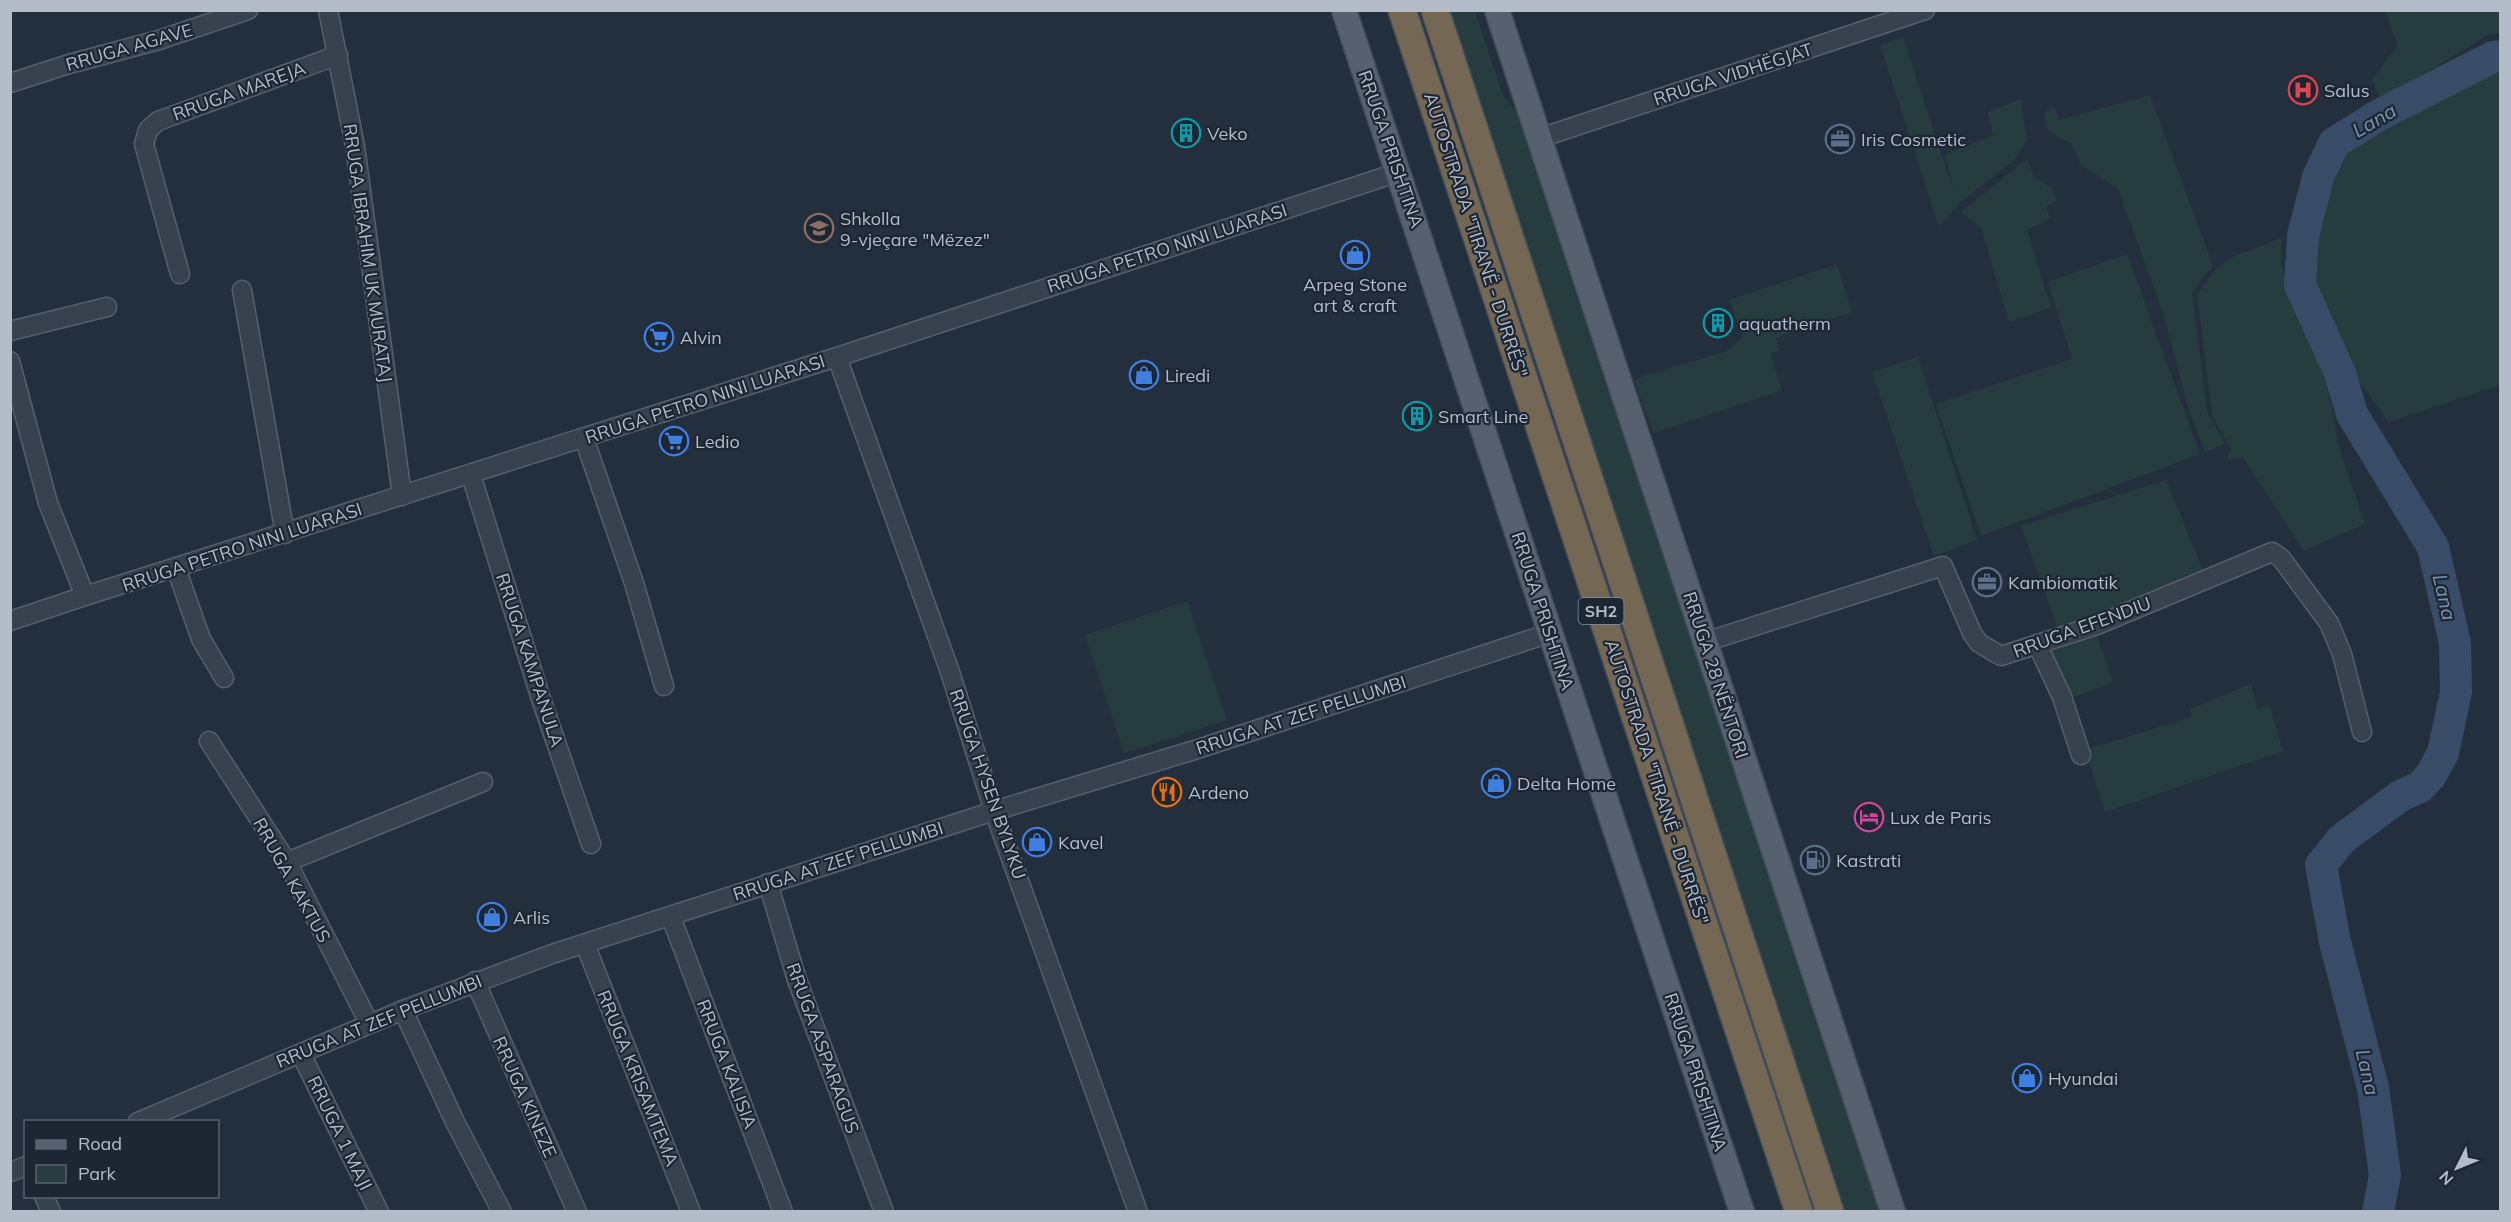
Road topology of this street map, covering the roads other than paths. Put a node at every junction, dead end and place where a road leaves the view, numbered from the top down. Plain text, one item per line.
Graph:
1 (248, 10) edge
2 (328, 10) edge
3 (1344, 10) edge
4 (1402, 10) edge
5 (1435, 10) edge
6 (1497, 10) edge
7 (1926, 10) edge
8 (338, 56) junction
9 (10, 83) edge
10 (1540, 138) junction
11 (1398, 172) junction
12 (180, 274) dead end
13 (242, 290) dead end
14 (107, 307) dead end
15 (10, 331) edge
16 (837, 357) junction
17 (10, 361) edge
18 (584, 438) junction
19 (471, 475) junction
20 (402, 496) junction
21 (285, 534) junction
22 (176, 568) junction
23 (85, 596) junction
24 (10, 621) edge
25 (1550, 633) junction
26 (1706, 642) junction
27 (2037, 644) junction
28 (224, 678) dead end
29 (664, 686) dead end
30 (2362, 732) dead end
31 (209, 741) dead end
32 (2081, 755) dead end
33 (483, 782) dead end
34 (994, 811) junction
35 (591, 844) dead end
36 (287, 862) junction
37 (768, 883) junction
38 (671, 916) junction
39 (585, 944) junction
40 (475, 981) junction
41 (403, 1010) junction
42 (369, 1023) junction
43 (301, 1054) junction
44 (143, 1120) edge
45 (44, 1198) edge
46 (51, 1212) edge
47 (379, 1212) edge
48 (502, 1212) edge
49 (577, 1212) edge
50 (691, 1212) edge
51 (783, 1212) edge
52 (884, 1212) edge
53 (1138, 1212) edge
54 (1742, 1212) edge
55 (1799, 1212) edge
56 (1830, 1212) edge
57 (1893, 1212) edge

1 - 9 street, RRUGA AGAVE
2 - 8 street, RRUGA IBRAHIM UK MURATAJ
3 - 11 main road, RRUGA PRISHTINA
4 - 55 highway, AUTOSTRADA "TIRANË - DURRËS" / SH2
5 - 56 highway, AUTOSTRADA "TIRANË - DURRËS" / SH2
6 - 10 main road, RRUGA 28 NËNTORI
7 - 10 street, RRUGA VIDHËGJAT
8 - 12 street, RRUGA MAREJA
8 - 20 street, RRUGA IBRAHIM UK MURATAJ
10 - 26 main road, RRUGA 28 NËNTORI
11 - 16 street, RRUGA PETRO NINI LUARASI
11 - 25 main road, RRUGA PRISHTINA
13 - 21 street
14 - 15 street
16 - 18 street, RRUGA PETRO NINI LUARASI
16 - 34 street, RRUGA HYSEN BYLYKU
17 - 23 street
18 - 19 street, RRUGA PETRO NINI LUARASI
18 - 29 street
19 - 20 street, RRUGA PETRO NINI LUARASI
19 - 35 street, RRUGA KAMPANULA
20 - 21 street, RRUGA PETRO NINI LUARASI
21 - 22 street, RRUGA PETRO NINI LUARASI
22 - 23 street, RRUGA PETRO NINI LUARASI
22 - 28 street
23 - 24 street, RRUGA PETRO NINI LUARASI
25 - 34 street, RRUGA AT ZEF PELLUMBI
25 - 54 main road, RRUGA PRISHTINA
26 - 27 street, RRUGA EFENDIU
26 - 57 main road, RRUGA 28 NËNTORI
27 - 30 street, RRUGA EFENDIU
27 - 32 street
31 - 36 street, RRUGA KAKTUS
33 - 36 street
34 - 37 street, RRUGA AT ZEF PELLUMBI
34 - 53 street, RRUGA HYSEN BYLYKU
36 - 42 street, RRUGA KAKTUS
37 - 38 street, RRUGA AT ZEF PELLUMBI
37 - 52 street, RRUGA ASPARAGUS
38 - 39 street, RRUGA AT ZEF PELLUMBI
38 - 51 street, RRUGA KALISIA
39 - 40 street, RRUGA AT ZEF PELLUMBI
39 - 50 street, RRUGA KRISAMTEMA
40 - 41 street, RRUGA AT ZEF PELLUMBI
40 - 49 street, RRUGA KINEZE
41 - 42 street, RRUGA AT ZEF PELLUMBI
41 - 48 street
42 - 43 street, RRUGA AT ZEF PELLUMBI
43 - 44 street, RRUGA AT ZEF PELLUMBI
43 - 47 street, RRUGA 1 MAJI
45 - 46 street

